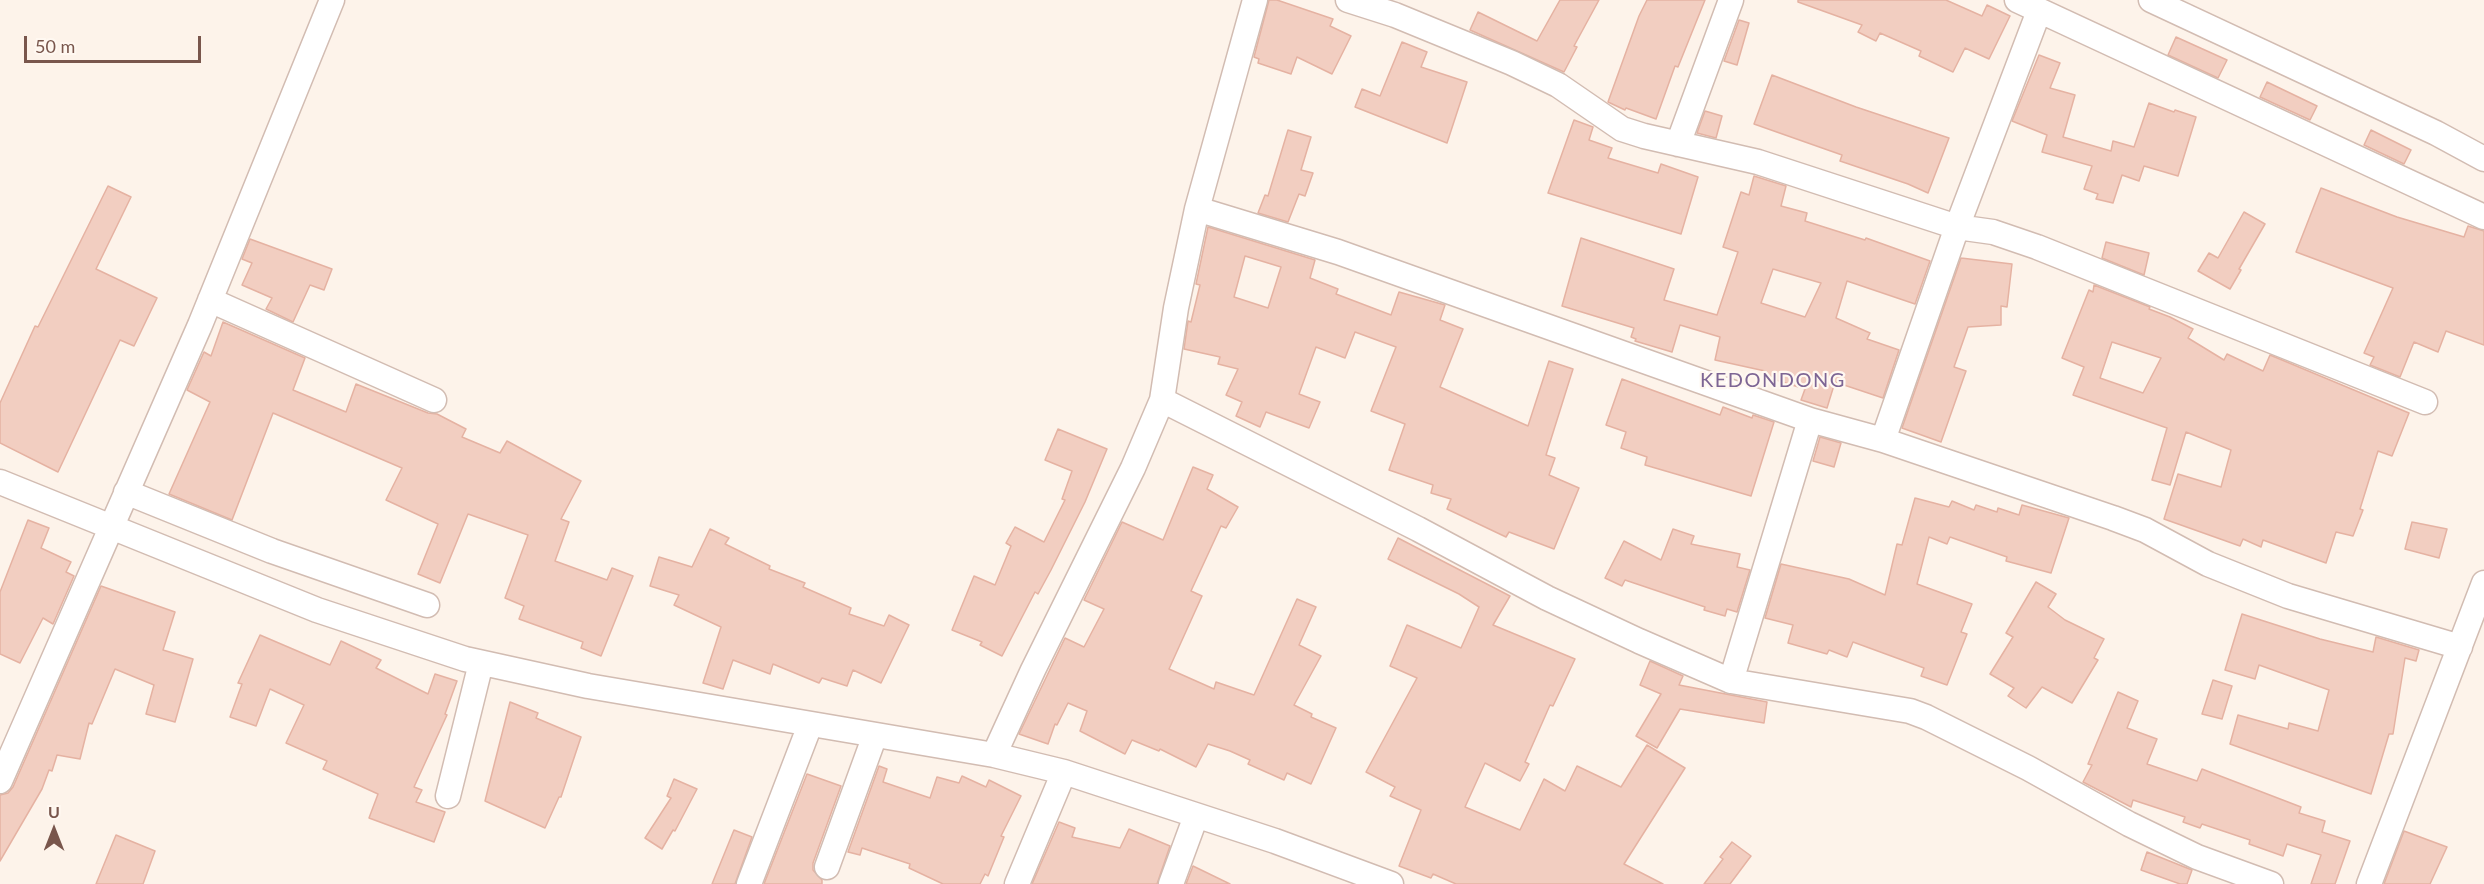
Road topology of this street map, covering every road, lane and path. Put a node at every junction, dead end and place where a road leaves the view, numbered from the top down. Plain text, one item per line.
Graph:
1 (332, 0) edge
2 (1255, 0) edge
3 (1348, 0) edge
4 (1731, 0) edge
5 (2017, 0) edge
6 (2151, 0) edge
7 (2039, 11) junction
8 (1678, 144) junction
9 (2484, 159) edge
10 (1197, 209) junction
11 (2484, 217) edge
12 (1957, 227) junction
13 (210, 300) junction
14 (434, 400) dead end
15 (1162, 400) junction
16 (2425, 402) dead end
17 (1810, 420) junction
18 (1883, 440) junction
19 (0, 482) edge
20 (126, 492) junction
21 (110, 528) junction
22 (282, 554) junction
23 (2484, 584) edge
24 (267, 590) junction
25 (384, 591) junction
26 (427, 605) dead end
27 (373, 630) junction
28 (2460, 647) junction
29 (481, 663) junction
30 (1731, 681) junction
31 (810, 724) junction
32 (875, 735) junction
33 (994, 755) junction
34 (1064, 772) junction
35 (0, 781) edge
36 (448, 796) dead end
37 (1196, 816) junction
38 (828, 867) dead end
39 (749, 884) edge
40 (1017, 884) edge
41 (1171, 884) edge
42 (1391, 884) edge
43 (2271, 884) edge
44 (2369, 884) edge

1 - 13 street
2 - 10 street
3 - 8 street
4 - 8 street
5 - 7 street
6 - 9 street
7 - 11 street
7 - 12 street
8 - 12 street
10 - 15 street
10 - 17 street
12 - 16 street
12 - 18 street
13 - 14 street
13 - 20 street
15 - 30 street
15 - 33 street
17 - 18 street
17 - 30 street
18 - 28 street
19 - 21 street
20 - 21 street
20 - 22 street
21 - 24 street
21 - 35 street
22 - 24 street
22 - 25 street
23 - 28 street
24 - 27 street
25 - 26 street
25 - 27 street
27 - 29 street
28 - 44 street
29 - 31 street
29 - 36 street
30 - 43 street
31 - 32 street
31 - 39 street
32 - 33 street
32 - 38 street
33 - 34 street
34 - 37 street
34 - 40 street
37 - 41 street
37 - 42 street

